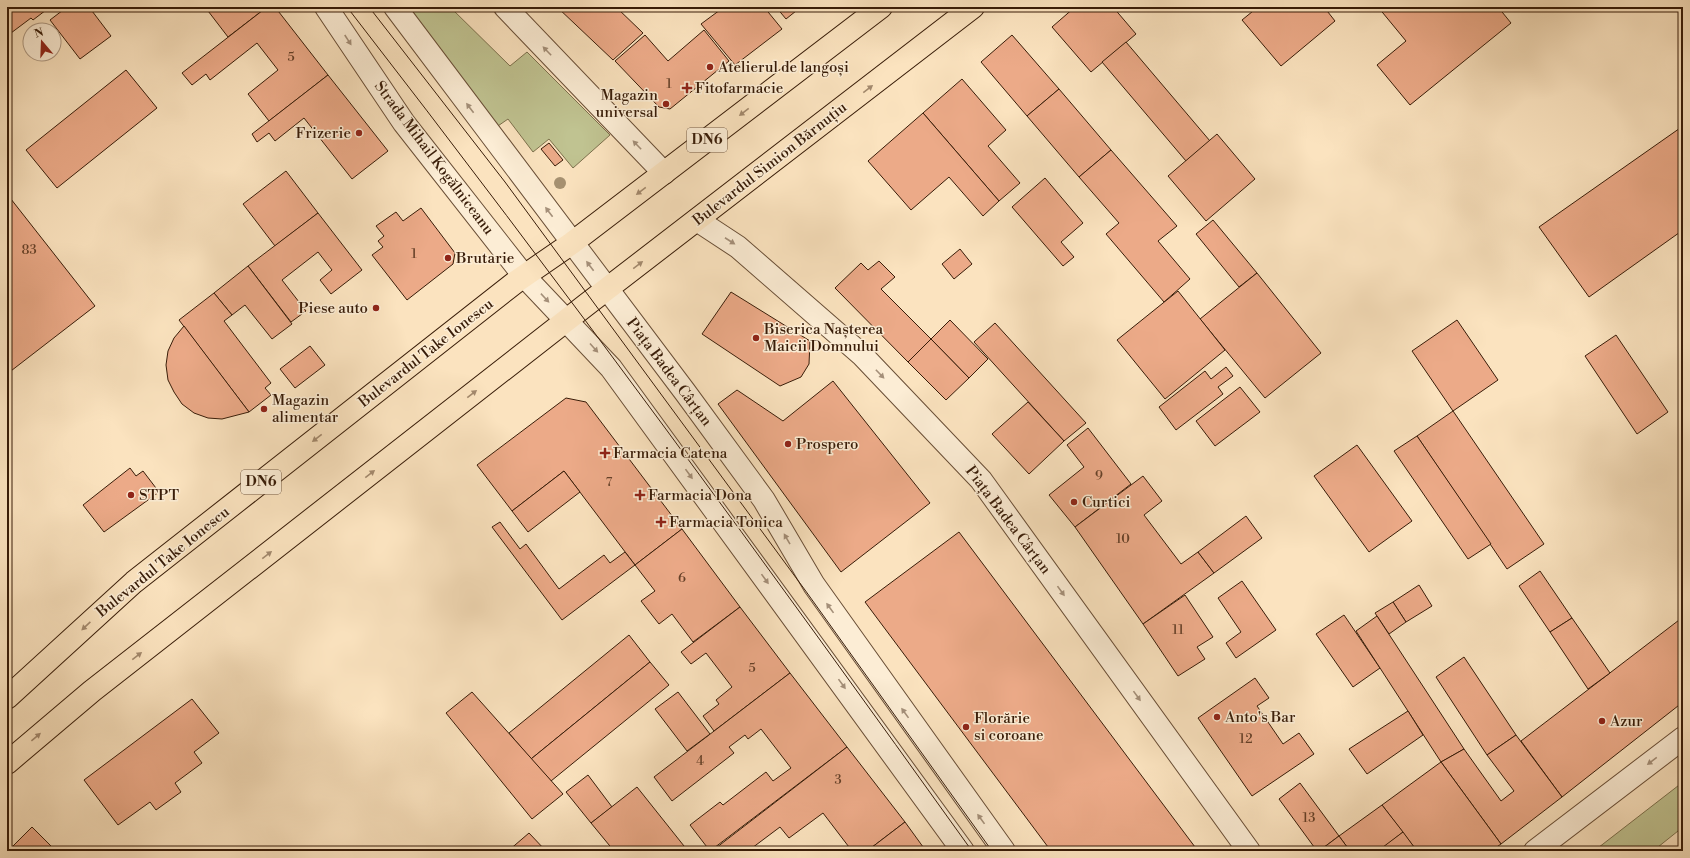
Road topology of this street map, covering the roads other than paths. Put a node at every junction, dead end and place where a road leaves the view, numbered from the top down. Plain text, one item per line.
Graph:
1 (326, 7) edge
2 (395, 7) edge
3 (505, 7) edge
4 (881, 7) edge
5 (973, 7) edge
6 (664, 173) junction
7 (697, 220) junction
8 (572, 243) junction
9 (524, 276) junction
10 (607, 289) junction
11 (566, 320) junction
12 (7, 698) edge
13 (1683, 738) edge
14 (7, 764) edge
15 (963, 851) edge
16 (1004, 851) edge
17 (1249, 851) edge
18 (1535, 851) edge

1 -> 9 street, Strada Mihail Kogălniceanu
8 -> 2 street
6 -> 3 street
4 -> 6 main road, DN6
7 -> 5 main road, Bulevardul Simion Bărnuțiu
6 -> 8 main road, DN6
10 -> 7 main road, Bulevardul Simion Bărnuțiu
7 -> 17 street, Piața Badea Cârțan
8 - 9 main road, Bulevardul Take Ionescu / DN6
10 -> 8 street
9 -> 11 street, Strada Mihail Kogălniceanu
9 -> 12 main road, Bulevardul Take Ionescu / DN6
10 - 11 main road, Bulevardul Simion Bărnuțiu
16 -> 10 street, Piața Badea Cârțan
14 -> 11 main road
11 -> 15 street
13 -> 18 street

